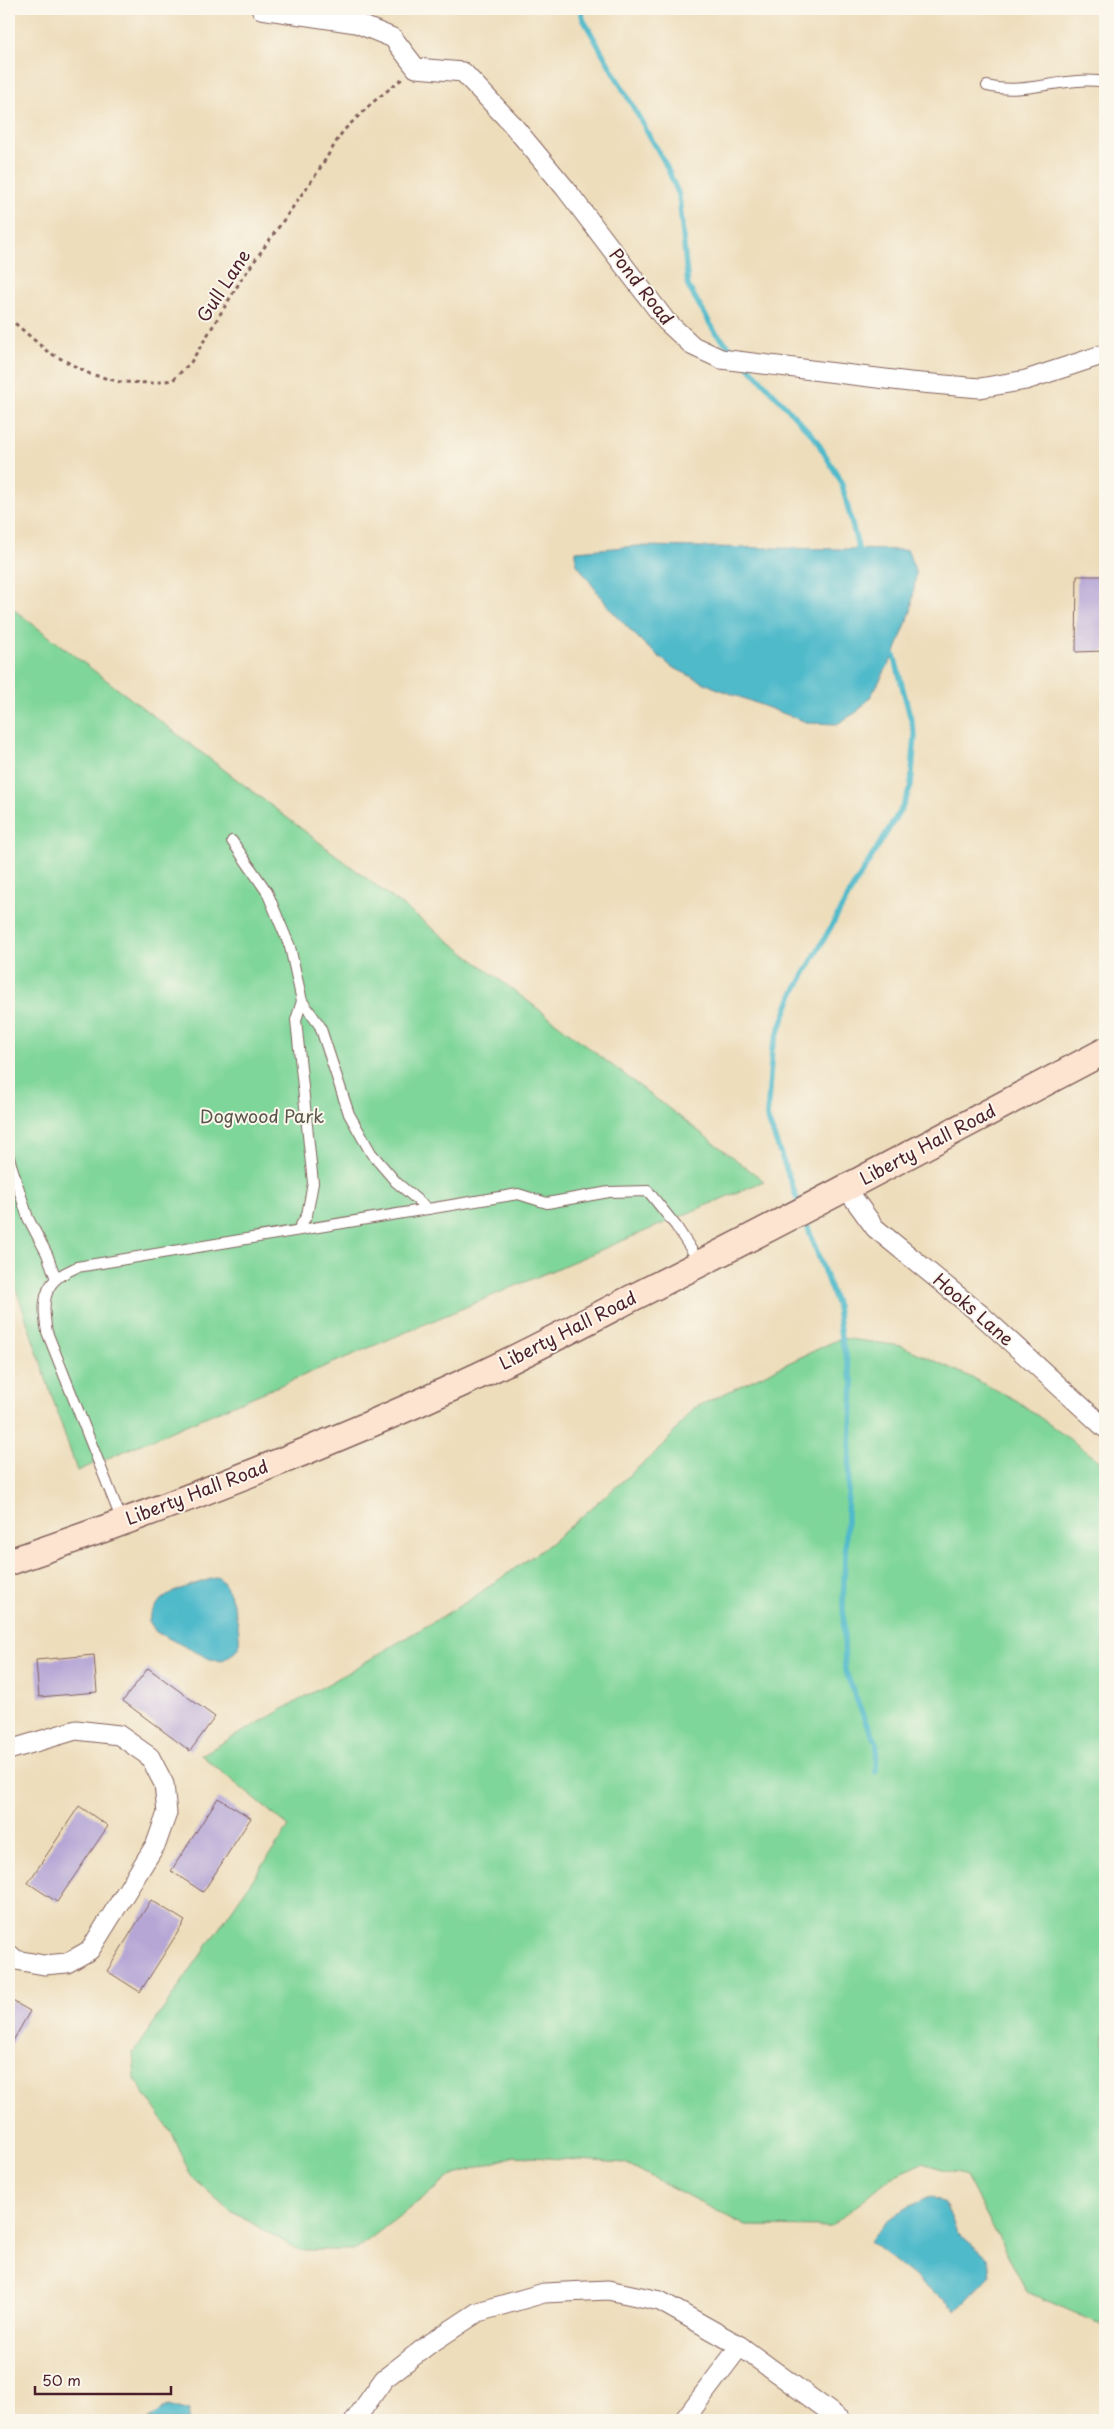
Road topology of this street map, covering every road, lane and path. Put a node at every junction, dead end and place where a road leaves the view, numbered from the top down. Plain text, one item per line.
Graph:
1 (261, 9) edge
2 (416, 68) junction
3 (1105, 82) edge
4 (987, 86) dead end
5 (9, 318) edge
6 (1105, 354) edge
7 (232, 841) dead end
8 (302, 1001) junction
9 (1105, 1051) edge
10 (9, 1158) edge
11 (846, 1188) junction
12 (428, 1209) junction
13 (298, 1230) junction
14 (700, 1264) junction
15 (56, 1279) junction
16 (1105, 1428) edge
17 (122, 1522) junction
18 (9, 1562) edge
19 (9, 1750) edge
20 (9, 1954) edge
21 (740, 2346) junction
22 (354, 2420) edge
23 (684, 2420) edge
24 (841, 2420) edge

1 - 2 street
2 - 5 path, Gull Lane
2 - 6 street, Pond Road
3 - 4 lane
7 - 8 lane
8 - 12 lane
8 - 13 lane
9 - 11 main road, Liberty Hall Road
10 - 15 lane
11 - 14 main road, Liberty Hall Road
11 - 16 street, Hooks Lane
12 - 13 lane
12 - 14 lane
13 - 15 lane
14 - 17 main road, Liberty Hall Road
15 - 17 lane
17 - 18 main road, Liberty Hall Road
19 - 20 street
21 - 22 street
21 - 23 street
21 - 24 street

